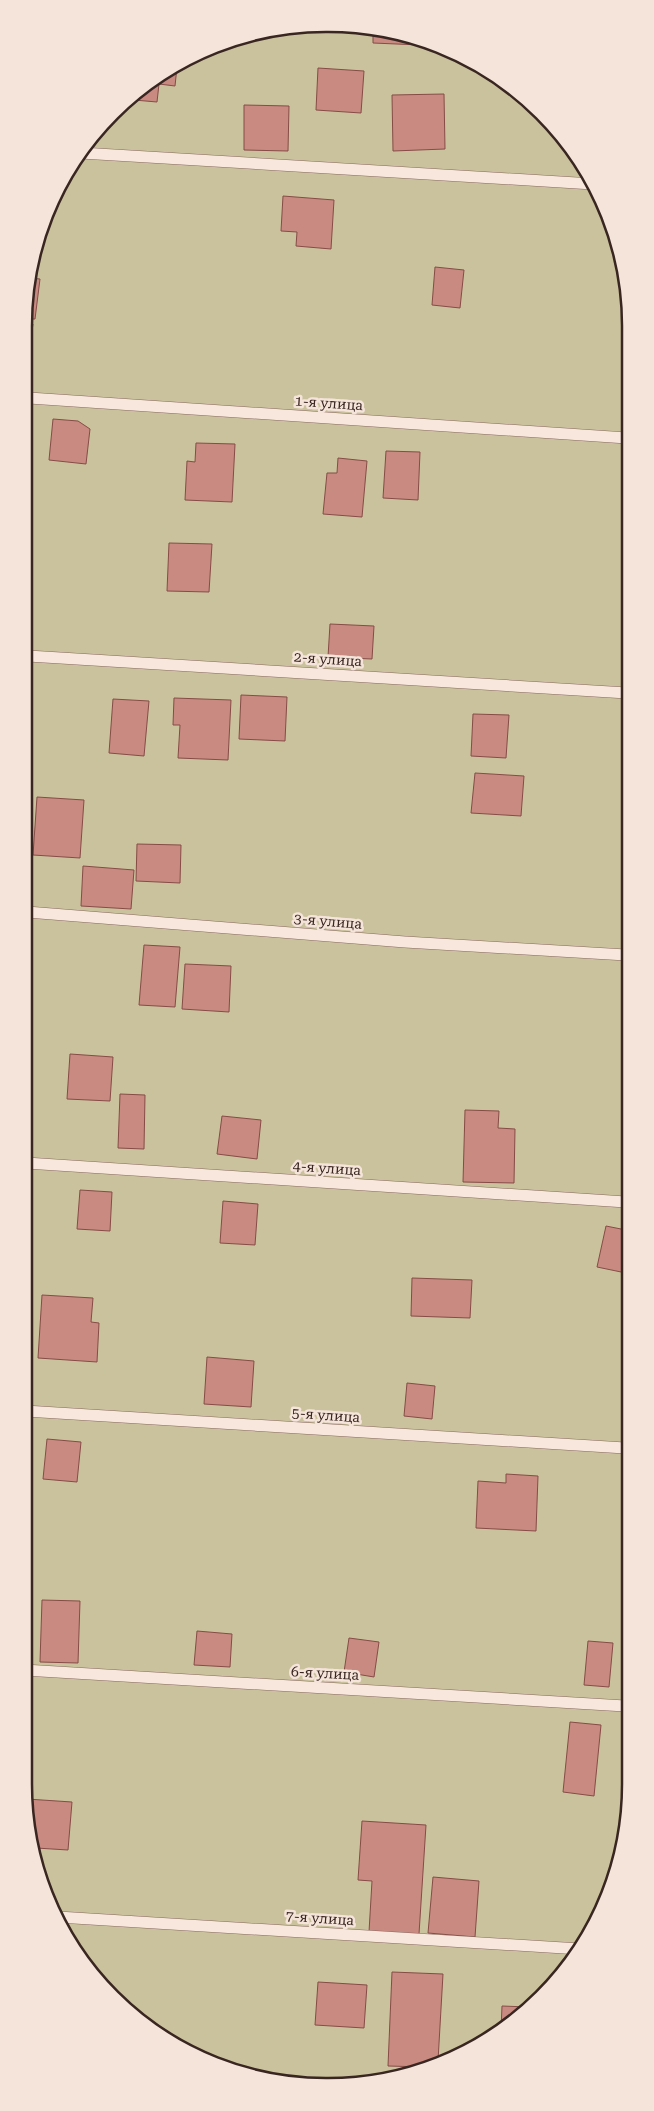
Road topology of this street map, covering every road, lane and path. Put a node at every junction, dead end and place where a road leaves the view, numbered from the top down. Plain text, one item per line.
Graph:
1 (89, 153) edge
2 (584, 183) edge
3 (33, 398) edge
4 (622, 438) edge
5 (33, 656) edge
6 (622, 693) edge
7 (33, 912) edge
8 (622, 955) edge
9 (33, 1163) edge
10 (622, 1202) edge
11 (33, 1411) edge
12 (622, 1448) edge
13 (33, 1671) edge
14 (622, 1706) edge
15 (65, 1917) edge
16 (572, 1948) edge

1 - 2 lane
3 - 4 lane, 1-я улица
5 - 6 lane, 2-я улица
7 - 8 lane, 3-я улица
9 - 10 lane, 4-я улица
11 - 12 lane, 5-я улица
13 - 14 lane, 6-я улица
15 - 16 lane, 7-я улица

